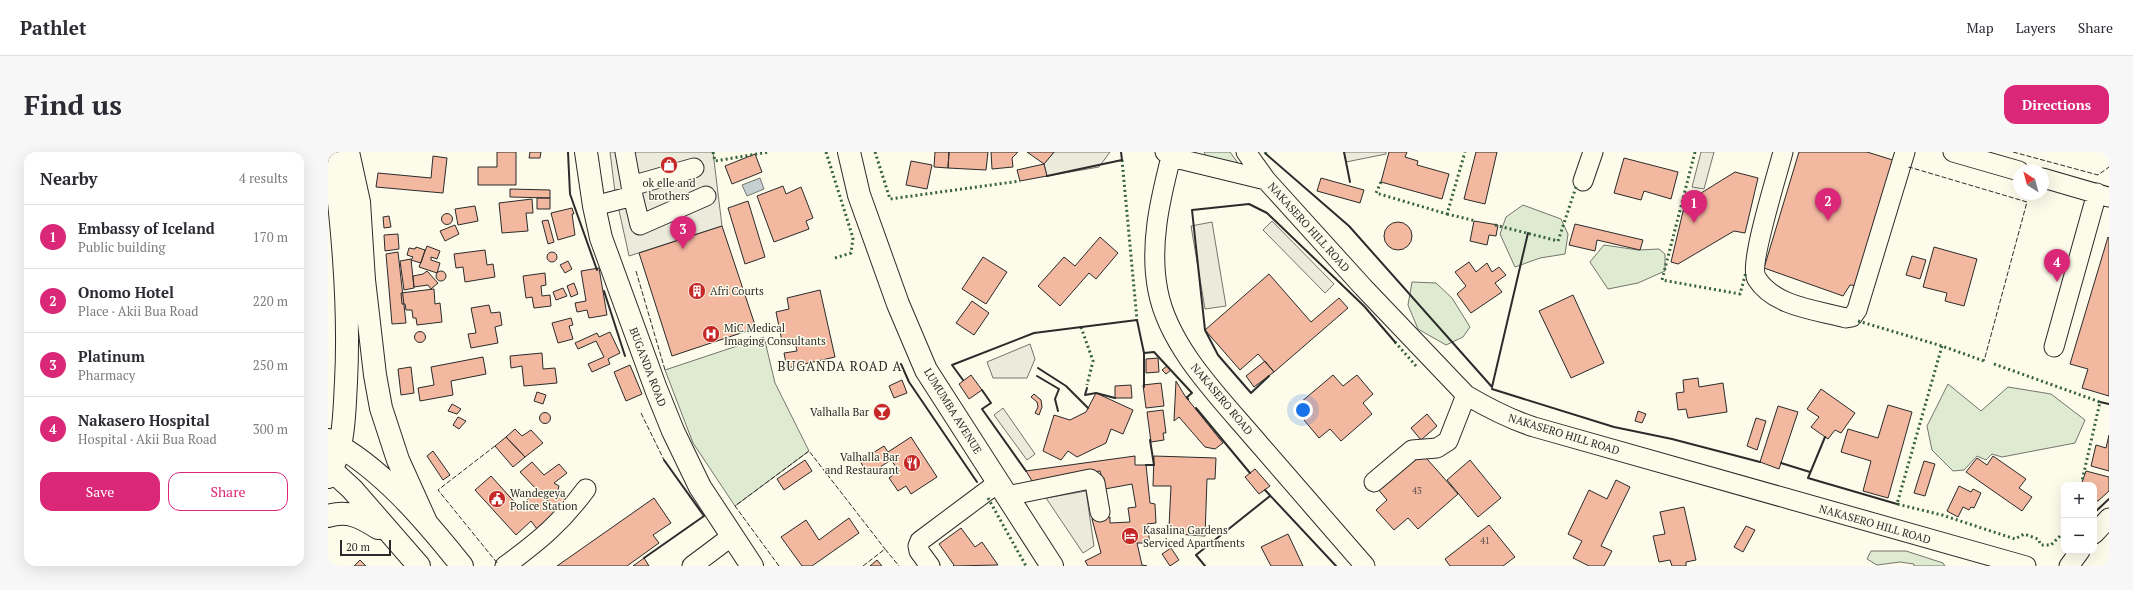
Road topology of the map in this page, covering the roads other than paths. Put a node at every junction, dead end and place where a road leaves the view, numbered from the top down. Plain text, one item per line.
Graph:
1 (333, 152) edge
2 (348, 152) edge
3 (586, 152) edge
4 (625, 152) edge
5 (849, 152) edge
6 (1246, 152) edge
7 (1593, 152) edge
8 (1783, 152) edge
9 (1905, 152) edge
10 (1953, 152) edge
11 (1170, 154) edge
12 (694, 168) dead end
13 (2013, 169) edge
14 (1266, 180) junction
15 (2049, 180) edge
16 (1584, 181) dead end
17 (632, 191) junction
18 (2103, 195) edge
19 (706, 196) dead end
20 (594, 206) junction
21 (2054, 347) dead end
22 (1466, 395) junction
23 (335, 444) edge
24 (329, 471) edge
25 (1374, 482) dead end
26 (586, 489) dead end
27 (1003, 489) junction
28 (1100, 512) dead end
29 (328, 516) edge
30 (2109, 518) edge
31 (426, 522) junction
32 (2097, 531) edge
33 (732, 536) junction
34 (401, 545) junction
35 (2078, 554) edge
36 (1979, 560) edge
37 (419, 566) edge
38 (462, 566) edge
39 (505, 566) edge
40 (692, 566) edge
41 (752, 566) edge
42 (930, 566) edge
43 (1052, 566) edge
44 (1365, 566) edge
45 (2026, 566) edge
46 (2069, 566) edge

1 - 23 main road
2 - 31 main road
3 - 20 main road, BUGANDA ROAD
4 - 17 street
5 - 27 main road, LUMUMBA AVENUE
6 - 14 street
7 - 16 street
8 - 9 street
10 - 13 street
11 - 14 street, NAKASERO HILL ROAD
11 - 44 street, NAKASERO ROAD
12 - 17 street
14 - 22 street, NAKASERO HILL ROAD
15 - 18 street
17 - 19 street
17 - 20 street
18 - 21 street
20 - 33 main road, BUGANDA ROAD
22 - 25 street
22 - 36 street, NAKASERO HILL ROAD
23 - 24 main road
23 - 31 main road
24 - 34 main road
26 - 39 street
27 - 28 street
27 - 42 street
27 - 43 main road, LUMUMBA AVENUE
29 - 34 main road
30 - 32 street
31 - 38 main road
33 - 40 street
33 - 41 main road, BUGANDA ROAD
34 - 37 main road
35 - 46 street
36 - 45 street, NAKASERO HILL ROAD

